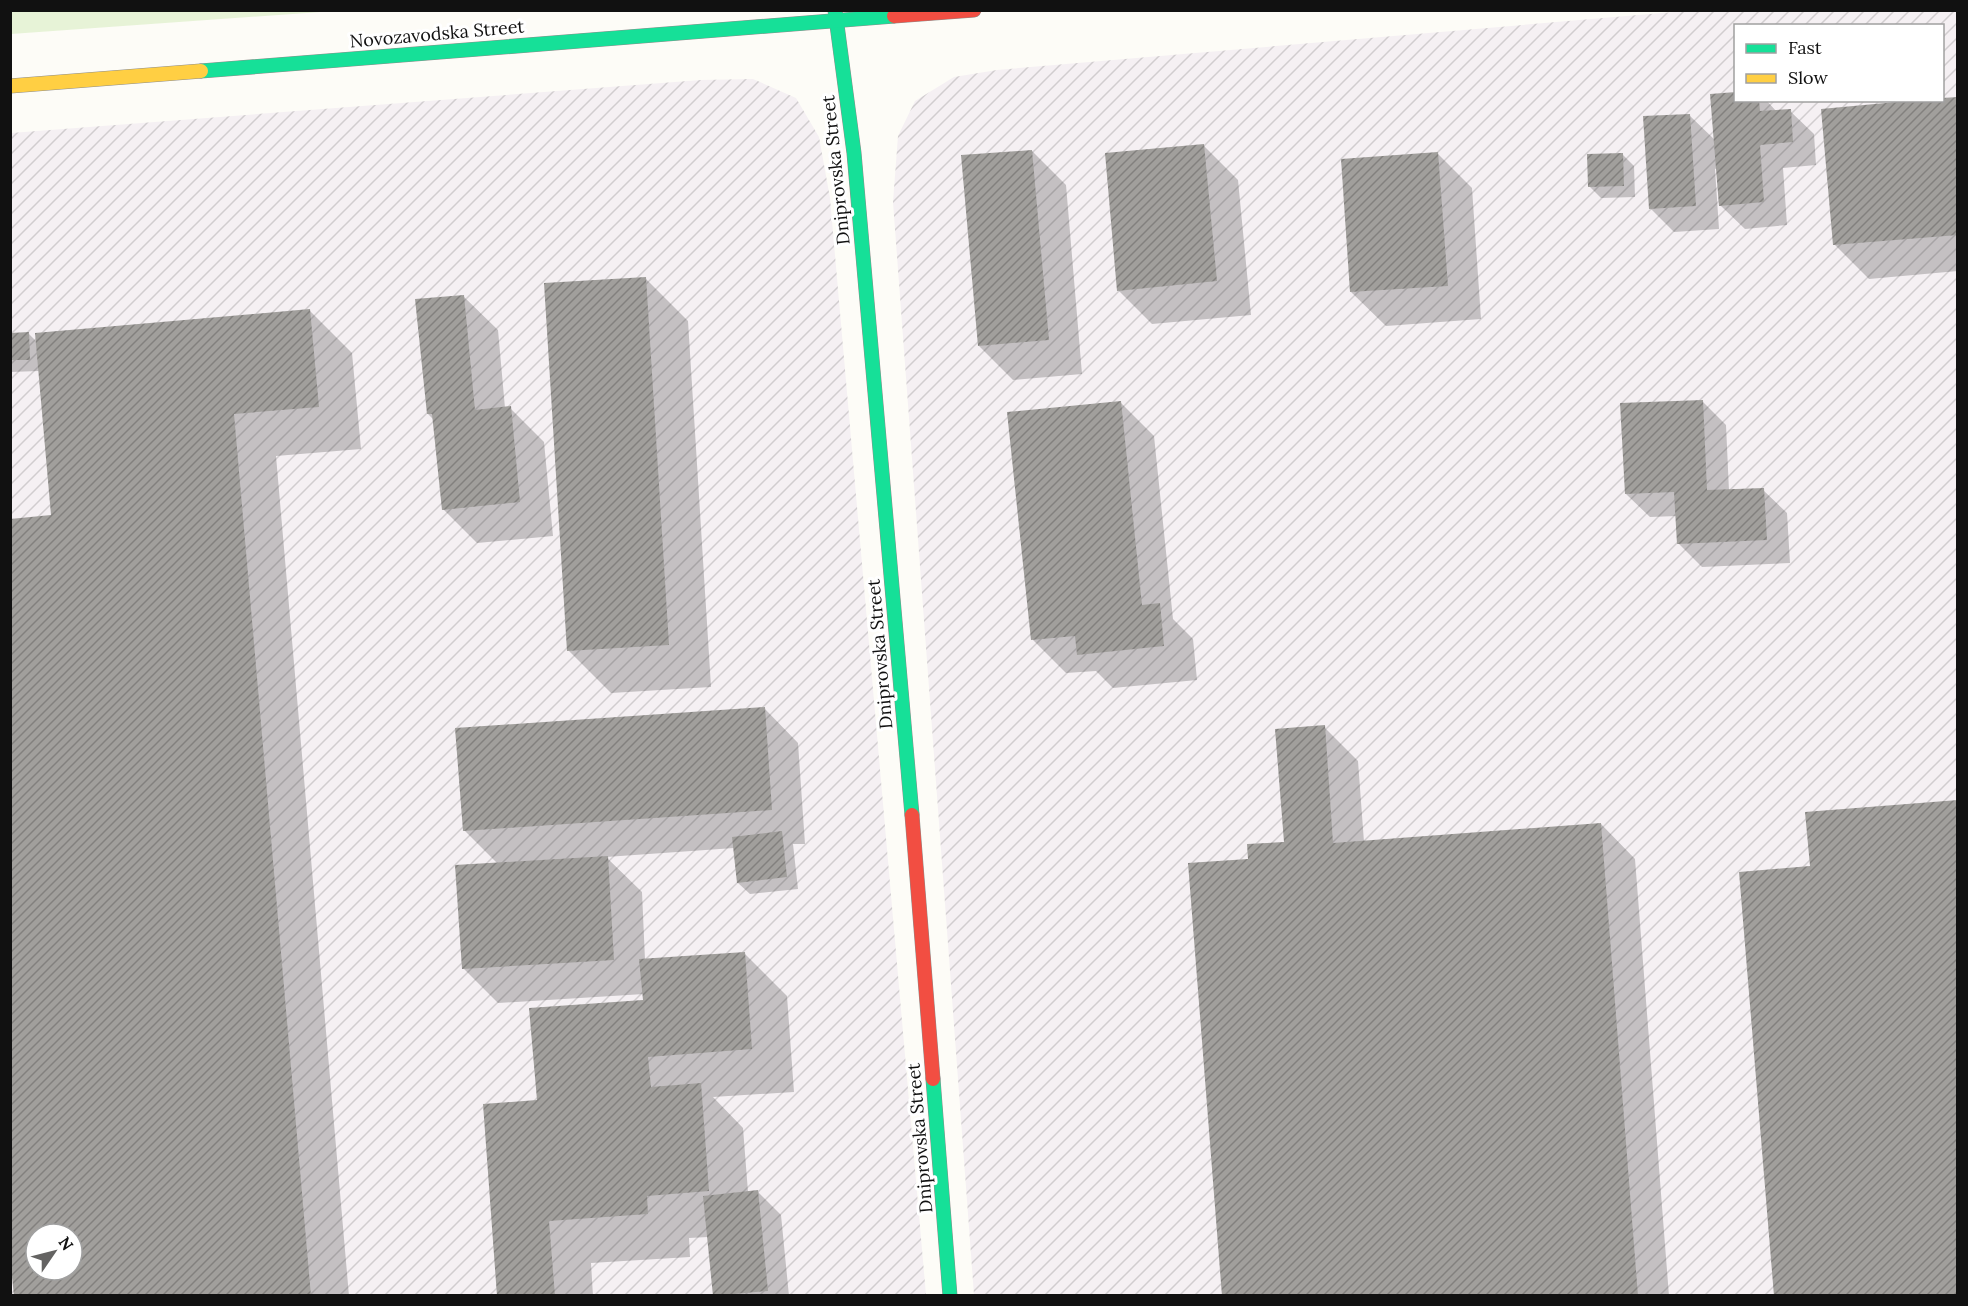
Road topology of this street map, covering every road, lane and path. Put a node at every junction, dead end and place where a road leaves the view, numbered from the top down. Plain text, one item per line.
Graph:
1 (974, 10) edge
2 (836, 15) edge
3 (10, 86) edge
4 (950, 1296) edge

1 - 2 street, Novozavodska Street
2 - 3 street, Novozavodska Street
2 - 4 street, Dniprovska Street

